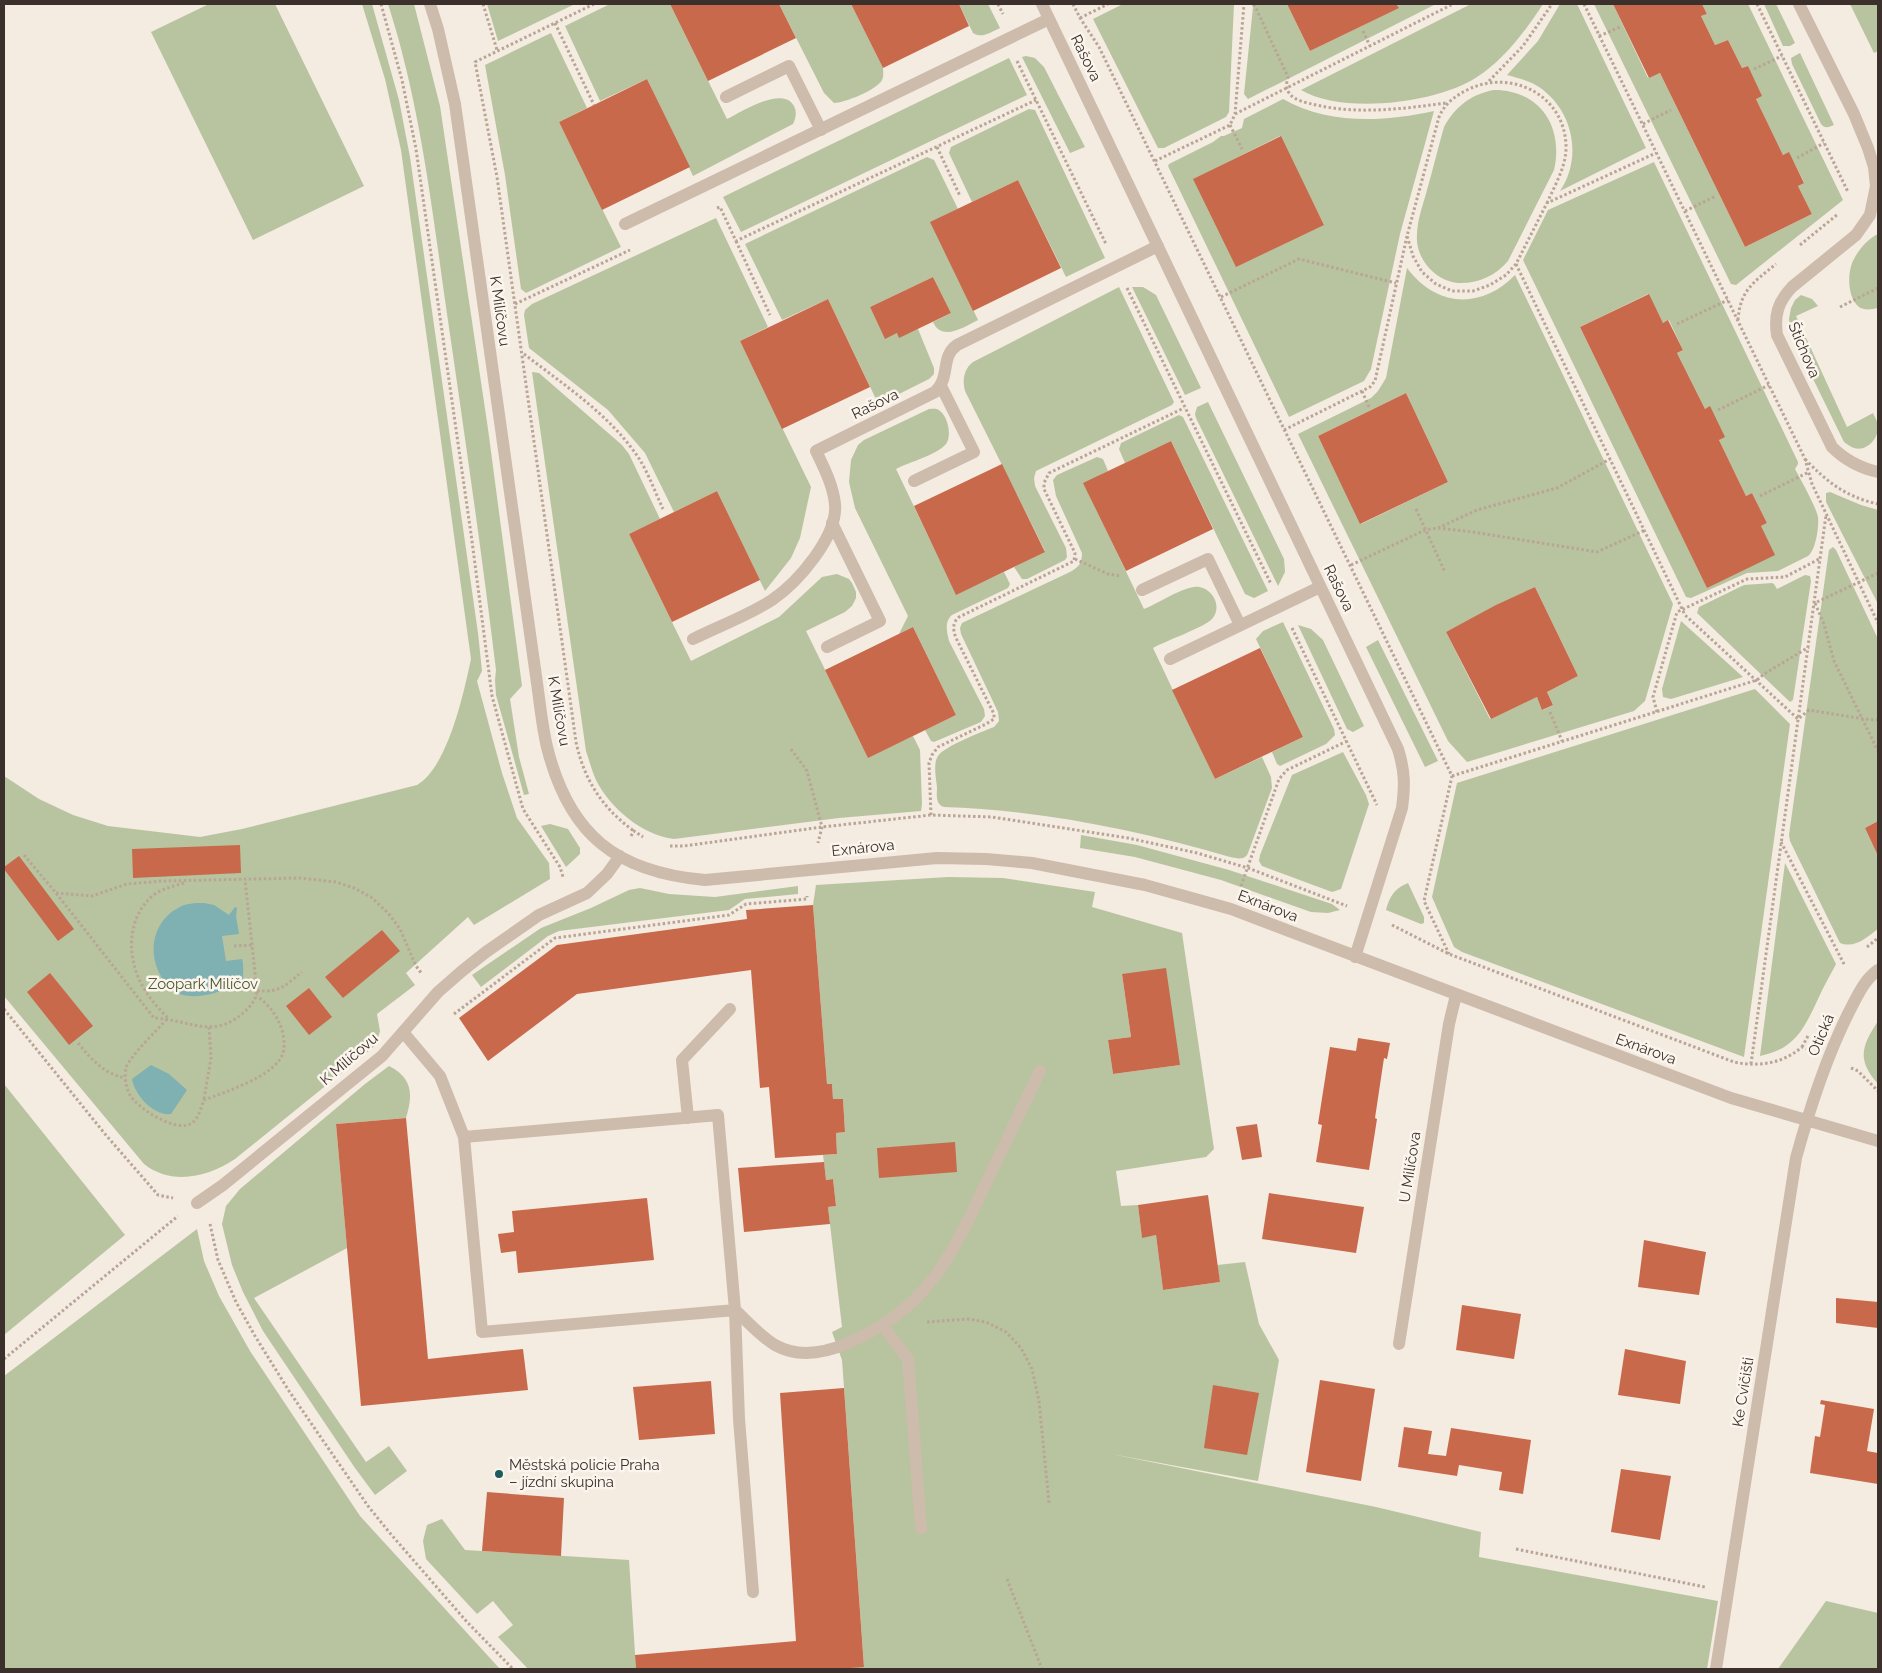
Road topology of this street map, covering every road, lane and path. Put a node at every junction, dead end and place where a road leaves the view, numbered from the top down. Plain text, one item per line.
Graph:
1 (381, 4) edge
2 (430, 4) edge
3 (483, 4) edge
4 (594, 4) edge
5 (998, 4) edge
6 (1042, 4) edge
7 (1073, 4) edge
8 (1108, 4) edge
9 (1245, 4) edge
10 (1254, 4) edge
11 (1453, 4) edge
12 (1552, 4) edge
13 (1584, 4) edge
14 (1757, 4) edge
15 (1799, 4) edge
16 (1080, 18) junction
17 (1049, 20) junction
18 (555, 23) junction
19 (1620, 27) dead end
20 (1363, 31) dead end
21 (1599, 36) junction
22 (1010, 38) junction
23 (1370, 46) junction
24 (497, 50) junction
25 (1782, 56) junction
26 (1754, 69) dead end
27 (1489, 82) junction
28 (1287, 88) junction
29 (726, 96) dead end
30 (1036, 100) junction
31 (1447, 103) junction
32 (594, 105) dead end
33 (1671, 110) dead end
34 (1235, 114) junction
35 (1642, 124) junction
36 (1230, 125) junction
37 (821, 130) junction
38 (1824, 143) junction
39 (937, 147) junction
40 (1242, 149) dead end
41 (1656, 152) junction
42 (1797, 158) dead end
43 (1155, 161) junction
44 (1877, 186) edge
45 (960, 196) dead end
46 (1716, 196) dead end
47 (1848, 197) dead end
48 (1547, 203) junction
49 (1843, 210) dead end
50 (711, 211) dead end
51 (1685, 211) junction
52 (624, 224) joint
53 (1407, 236) junction
54 (736, 241) junction
55 (1158, 246) junction
56 (1793, 251) dead end
57 (1778, 262) dead end
58 (1516, 264) junction
59 (1117, 266) junction
60 (1396, 283) junction
61 (1878, 288) edge
62 (1220, 297) junction
63 (1728, 300) junction
64 (515, 304) junction
65 (1840, 307) dead end
66 (770, 315) dead end
67 (1738, 322) junction
68 (1676, 324) dead end
69 (523, 353) junction
70 (1769, 385) junction
71 (941, 386) junction
72 (1362, 392) junction
73 (1369, 407) dead end
74 (1184, 408) junction
75 (1718, 410) dead end
76 (1284, 430) junction
77 (1610, 459) junction
78 (1809, 472) junction
79 (1878, 472) edge
80 (914, 481) dead end
81 (1760, 496) dead end
82 (663, 509) dead end
83 (1416, 509) dead end
84 (1826, 514) junction
85 (832, 524) junction
86 (1438, 528) junction
87 (1425, 530) junction
88 (1645, 530) junction
89 (1821, 558) junction
90 (1075, 559) junction
91 (1350, 565) junction
92 (1445, 572) dead end
93 (1878, 573) edge
94 (1859, 582) junction
95 (1320, 587) junction
96 (1142, 590) joint
97 (1815, 603) junction
98 (1282, 605) junction
99 (1682, 610) junction
100 (1878, 623) edge
101 (1240, 626) junction
102 (693, 639) dead end
103 (827, 646) dead end
104 (1809, 647) junction
105 (1170, 659) dead end
106 (1757, 680) junction
107 (1550, 712) dead end
108 (1657, 712) junction
109 (1798, 719) junction
110 (1864, 719) junction
111 (1878, 720) edge
112 (1347, 741) junction
113 (1562, 742) junction
114 (790, 749) dead end
115 (1878, 751) edge
116 (1452, 776) junction
117 (1377, 806) dead end
118 (931, 816) dead end
119 (822, 827) dead end
120 (634, 831) dead end
121 (1781, 842) junction
122 (24, 855) dead end
123 (620, 856) junction
124 (1248, 868) dead end
125 (246, 880) junction
126 (187, 882) junction
127 (56, 892) junction
128 (1347, 896) dead end
129 (577, 898) junction
130 (807, 899) dead end
131 (1344, 905) dead end
132 (252, 945) junction
133 (234, 946) dead end
134 (1449, 954) dead end
135 (1355, 957) junction
136 (1845, 966) dead end
137 (1878, 970) edge
138 (302, 972) dead end
139 (423, 976) dead end
140 (258, 991) junction
141 (257, 996) junction
142 (1456, 996) junction
143 (4, 1009) edge
144 (730, 1009) dead end
145 (455, 1014) dead end
146 (168, 1018) junction
147 (209, 1027) junction
148 (403, 1032) junction
149 (78, 1043) dead end
150 (1751, 1064) dead end
151 (1040, 1071) dead end
152 (125, 1078) junction
153 (204, 1100) junction
154 (688, 1118) junction
155 (1806, 1120) junction
156 (464, 1136) junction
157 (1878, 1141) edge
158 (196, 1203) junction
159 (735, 1310) junction
160 (883, 1326) junction
161 (1399, 1344) dead end
162 (4, 1359) edge
163 (1049, 1503) dead end
164 (921, 1528) dead end
165 (1516, 1548) dead end
166 (1007, 1579) dead end
167 (753, 1592) dead end
168 (1728, 1592) junction
169 (513, 1669) edge
170 (1042, 1669) edge
171 (1716, 1669) edge

1 - 129 path
2 - 123 street, K Milíčovu
3 - 24 path
4 - 18 path
5 - 22 path
6 - 17 street, Rašova
7 - 16 path
8 - 16 path
9 - 34 path
10 - 28 path
11 - 23 path
12 - 27 path
13 - 21 path
14 - 25 path
15 - 44 street, Štichova
16 - 43 path
17 - 22 street
17 - 55 street, Rašova
18 - 24 path
18 - 32 path
19 - 21 path
20 - 23 path
21 - 35 path
22 - 30 path
22 - 37 street
23 - 28 path
24 - 64 path
25 - 26 path
25 - 38 path
27 - 31 path
27 - 48 path
28 - 31 path
28 - 34 path
29 - 37 street
30 - 39 path
30 - 59 path
31 - 53 path
33 - 35 path
34 - 36 path
35 - 41 path
36 - 40 path
36 - 43 path
37 - 52 street
38 - 42 path
38 - 47 path
39 - 45 path
39 - 54 path
41 - 48 path
41 - 51 path
43 - 62 path
44 - 79 street, Štichova
46 - 51 path
48 - 58 path
49 - 56 path
50 - 54 path
51 - 63 path
52 - 64 path
53 - 58 path
53 - 60 path
54 - 66 path
55 - 59 street
55 - 95 street, Rašova
57 - 67 path
58 - 77 path
59 - 71 street
59 - 74 path
60 - 62 path
60 - 72 path
61 - 65 path
62 - 76 path
63 - 67 path
63 - 68 path
64 - 69 path
67 - 70 path
69 - 82 path
69 - 120 path
70 - 75 path
70 - 78 path
71 - 80 street
71 - 85 street, Rašova
72 - 73 path
72 - 76 path
74 - 90 path
74 - 98 path
76 - 91 path
77 - 86 path
77 - 88 path
78 - 81 path
78 - 84 path
83 - 87 path
84 - 89 path
84 - 94 path
85 - 102 street, Rašova
85 - 103 street
86 - 87 path
86 - 88 path
87 - 91 path
87 - 92 path
88 - 99 path
89 - 97 path
89 - 99 path
90 - 96 path
90 - 118 path
91 - 116 path
93 - 94 path
94 - 97 path
94 - 100 path
95 - 98 street
95 - 135 street, Rašova
96 - 101 street
97 - 104 path
97 - 110 path
98 - 101 street
98 - 112 path
99 - 106 path
99 - 108 path
101 - 105 street
104 - 106 path
104 - 109 path
106 - 108 path
106 - 109 path
107 - 113 path
108 - 113 path
109 - 110 path
109 - 121 path
110 - 111 path
110 - 115 path
112 - 117 path
112 - 124 path
113 - 116 path
114 - 119 path
116 - 134 path
121 - 136 path
121 - 150 path
122 - 127 path
123 - 129 street, K Milíčovu
123 - 135 street, Exnárova
125 - 126 path
125 - 132 path
125 - 139 path
126 - 127 path
126 - 146 path
127 - 146 path
128 - 131 path
129 - 148 street, K Milíčovu
130 - 145 path
132 - 133 path
132 - 140 path
135 - 142 street, Exnárova
137 - 155 street, Otická
138 - 140 path
140 - 141 path
141 - 147 path
141 - 153 path
142 - 155 street, Exnárova
142 - 161 street, U Milíčova
143 - 158 path
144 - 154 street
146 - 147 path
146 - 152 path
147 - 153 path
148 - 156 street
148 - 158 street, K Milíčovu
149 - 152 path
151 - 160 street
152 - 153 path
154 - 156 street
154 - 159 street
155 - 157 street, Exnárova
155 - 168 street, Ke Cvičišti
156 - 159 street
158 - 162 path
158 - 169 path
159 - 160 street
159 - 167 street
160 - 163 path
160 - 164 street
165 - 168 path
166 - 170 path
168 - 171 street, Ke Cvičišti

